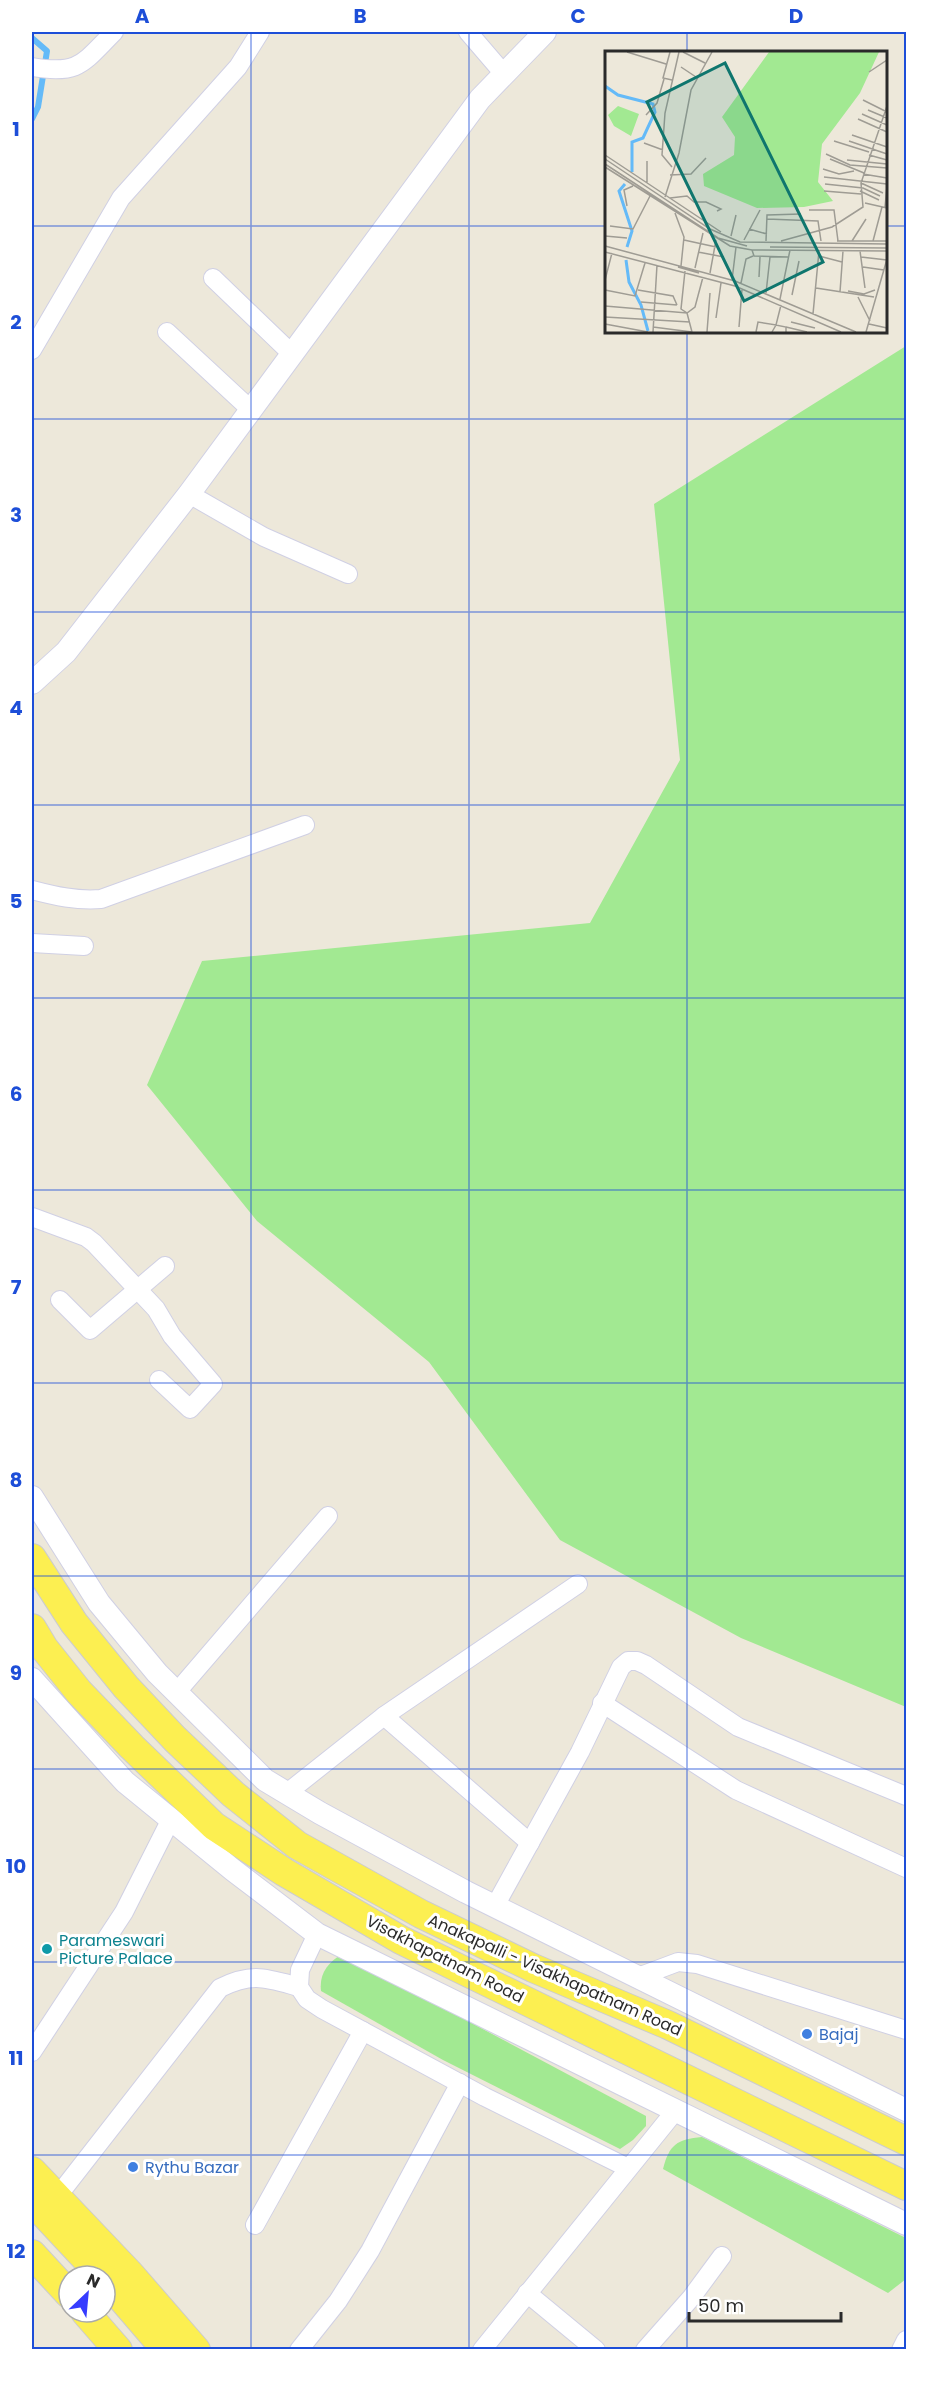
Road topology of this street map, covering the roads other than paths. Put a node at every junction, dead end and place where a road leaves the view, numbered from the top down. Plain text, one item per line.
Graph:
1 (114, 32) edge
2 (260, 32) edge
3 (468, 32) edge
4 (545, 32) edge
5 (32, 67) edge
6 (504, 74) junction
7 (213, 278) dead end
8 (167, 332) dead end
9 (32, 350) edge
10 (292, 354) junction
11 (251, 410) junction
12 (189, 494) junction
13 (348, 574) dead end
14 (32, 683) edge
15 (305, 825) dead end
16 (32, 890) edge
17 (32, 943) edge
18 (84, 946) dead end
19 (32, 1217) edge
20 (165, 1266) dead end
21 (138, 1290) junction
22 (60, 1300) dead end
23 (159, 1380) dead end
24 (32, 1497) edge
25 (328, 1516) dead end
26 (32, 1558) edge
27 (578, 1584) dead end
28 (99, 1603) junction
29 (74, 1623) junction
30 (38, 1638) edge
31 (32, 1679) edge
32 (176, 1693) junction
33 (602, 1703) junction
34 (384, 1716) junction
35 (287, 1793) junction
36 (906, 1796) edge
37 (171, 1819) junction
38 (530, 1843) junction
39 (906, 1868) edge
40 (495, 1906) junction
41 (317, 1934) junction
42 (638, 1977) junction
43 (299, 1987) junction
44 (906, 2030) edge
45 (363, 2031) junction
46 (32, 2052) edge
47 (460, 2083) junction
48 (676, 2110) junction
49 (906, 2110) edge
50 (906, 2141) edge
51 (628, 2168) junction
52 (32, 2171) edge
53 (906, 2186) edge
54 (44, 2199) edge
55 (906, 2224) edge
56 (255, 2225) dead end
57 (32, 2256) edge
58 (722, 2256) dead end
59 (93, 2264) edge
60 (57, 2282) edge
61 (117, 2293) edge
62 (527, 2293) junction
63 (96, 2324) edge
64 (906, 2340) edge
65 (118, 2349) edge
66 (166, 2349) edge
67 (196, 2349) edge
68 (299, 2349) edge
69 (482, 2349) edge
70 (596, 2349) edge
71 (645, 2349) edge
72 (901, 2349) edge

1 - 5 street
2 - 9 street
3 - 6 street
4 - 6 street
6 - 10 street
7 - 10 street
8 - 11 street
10 - 11 street
11 - 12 street
12 - 13 street
12 - 14 street
15 - 16 street
17 - 18 street
19 - 21 street
20 - 21 street
21 - 22 street
21 - 23 street
24 - 28 street
25 - 32 street
26 - 29 main road, Anakapalli - Visakhapatnam Road
27 - 34 street
28 - 29 street
28 - 32 street
29 - 50 main road, Anakapalli - Visakhapatnam Road
30 - 53 main road, Visakhapatnam Road
31 - 37 street
32 - 35 street
33 - 36 street
33 - 38 street
33 - 39 street
34 - 35 street
34 - 38 street
35 - 40 street
37 - 41 street
37 - 46 street
38 - 40 street
40 - 42 street
41 - 43 street
41 - 48 street
42 - 44 street
42 - 49 street
43 - 45 street
43 - 54 street
45 - 47 street
45 - 56 street
47 - 51 street
47 - 68 street
48 - 51 street
48 - 55 street
51 - 62 street
52 - 54 main road
54 - 59 main road
54 - 67 main road
57 - 60 main road
58 - 71 street
61 - 66 main road
62 - 69 street
62 - 70 street
63 - 65 main road
64 - 72 street

